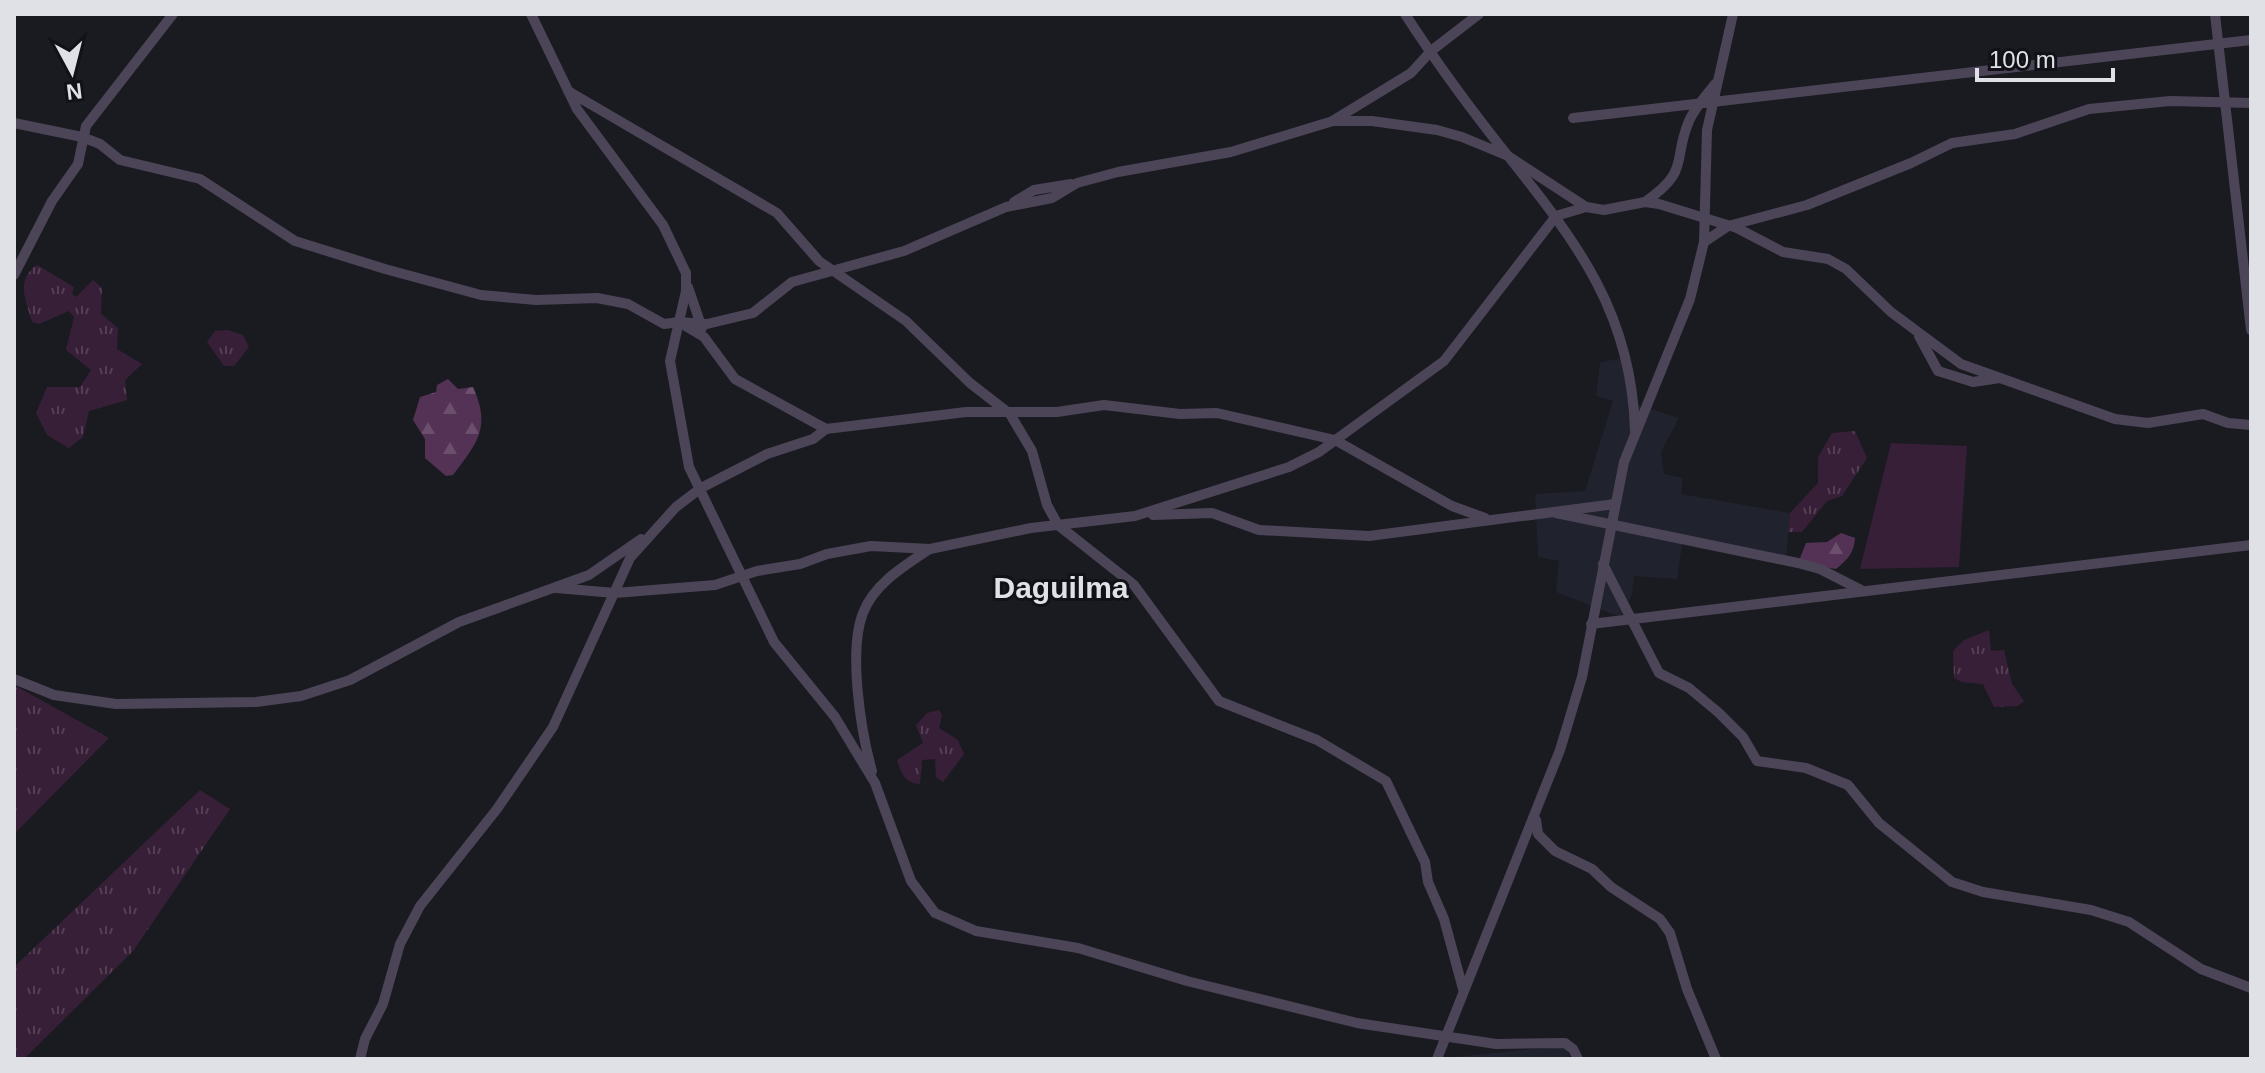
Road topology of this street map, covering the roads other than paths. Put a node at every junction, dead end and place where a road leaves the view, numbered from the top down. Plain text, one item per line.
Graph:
1 (173, 14) edge
2 (531, 14) edge
3 (1405, 14) edge
4 (1479, 14) edge
5 (1733, 14) edge
6 (2215, 14) edge
7 (2251, 40) edge
8 (2219, 44) junction
9 (1431, 51) junction
10 (1718, 81) junction
11 (566, 90) junction
12 (1713, 102) junction
13 (1700, 103) junction
14 (2225, 103) junction
15 (2251, 103) edge
16 (1573, 118) dead end
17 (1333, 121) junction
18 (14, 123) edge
19 (82, 137) junction
20 (1508, 156) junction
21 (1645, 202) junction
22 (1586, 207) junction
23 (1556, 216) junction
24 (1705, 219) junction
25 (1728, 226) junction
26 (1704, 242) junction
27 (831, 270) junction
28 (14, 275) edge
29 (686, 283) junction
30 (679, 322) junction
31 (700, 323) junction
32 (2251, 330) edge
33 (1918, 333) junction
34 (709, 345) junction
35 (2002, 378) junction
36 (1010, 414) junction
37 (2251, 425) edge
38 (826, 429) junction
39 (1635, 435) junction
40 (1335, 440) junction
41 (701, 488) junction
42 (1615, 504) junction
43 (1546, 510) junction
44 (1135, 516) junction
45 (1485, 518) junction
46 (1058, 525) junction
47 (1611, 525) junction
48 (652, 531) junction
49 (2251, 545) edge
50 (930, 549) junction
51 (1603, 564) junction
52 (742, 576) junction
53 (556, 588) junction
54 (1862, 591) junction
55 (615, 593) junction
56 (1630, 619) junction
57 (1591, 624) junction
58 (14, 679) edge
59 (875, 783) junction
60 (1536, 818) junction
61 (2251, 988) edge
62 (1463, 989) junction
63 (1444, 1037) junction
64 (360, 1059) edge
65 (1437, 1059) edge
66 (1578, 1059) edge
67 (1716, 1059) edge

1 - 19 street
2 - 11 street
3 - 9 street
4 - 9 street
5 - 10 street
6 - 8 street
7 - 8 street
8 - 12 street
8 - 14 street
9 - 17 street
9 - 20 street
10 - 12 street
10 - 13 street
11 - 27 street
11 - 29 street
12 - 13 street
12 - 24 street
13 - 16 street
13 - 21 street
14 - 15 street
14 - 25 street
14 - 32 street
17 - 20 street
17 - 27 street
18 - 19 street
19 - 28 street
19 - 30 street
20 - 22 street
20 - 23 street
21 - 22 street
21 - 24 street
22 - 23 street
23 - 39 street
23 - 40 street
24 - 25 street
24 - 26 street
25 - 26 street
25 - 33 street
26 - 39 street
27 - 31 street
27 - 36 street
29 - 30 street
29 - 31 street
30 - 31 street
30 - 34 street
30 - 41 street
31 - 34 street
33 - 35 street
33 - 35 street
34 - 38 street
35 - 37 street
36 - 38 street
36 - 40 street
36 - 46 street
38 - 41 street
39 - 42 street
40 - 44 street
40 - 45 street
41 - 48 street
41 - 52 street
42 - 43 street
42 - 47 street
43 - 45 street
43 - 47 street
44 - 45 street
44 - 46 street
46 - 50 street
46 - 62 street
47 - 51 street
47 - 54 street
48 - 53 street
48 - 55 street
49 - 54 street
50 - 52 street
50 - 59 street
51 - 56 street
51 - 57 street
52 - 55 street
52 - 59 street
53 - 55 street
53 - 58 street
54 - 56 street
55 - 64 street
56 - 57 street
56 - 61 street
57 - 60 street
59 - 63 street
60 - 62 street
60 - 67 street
62 - 63 street
63 - 65 street
63 - 66 street

